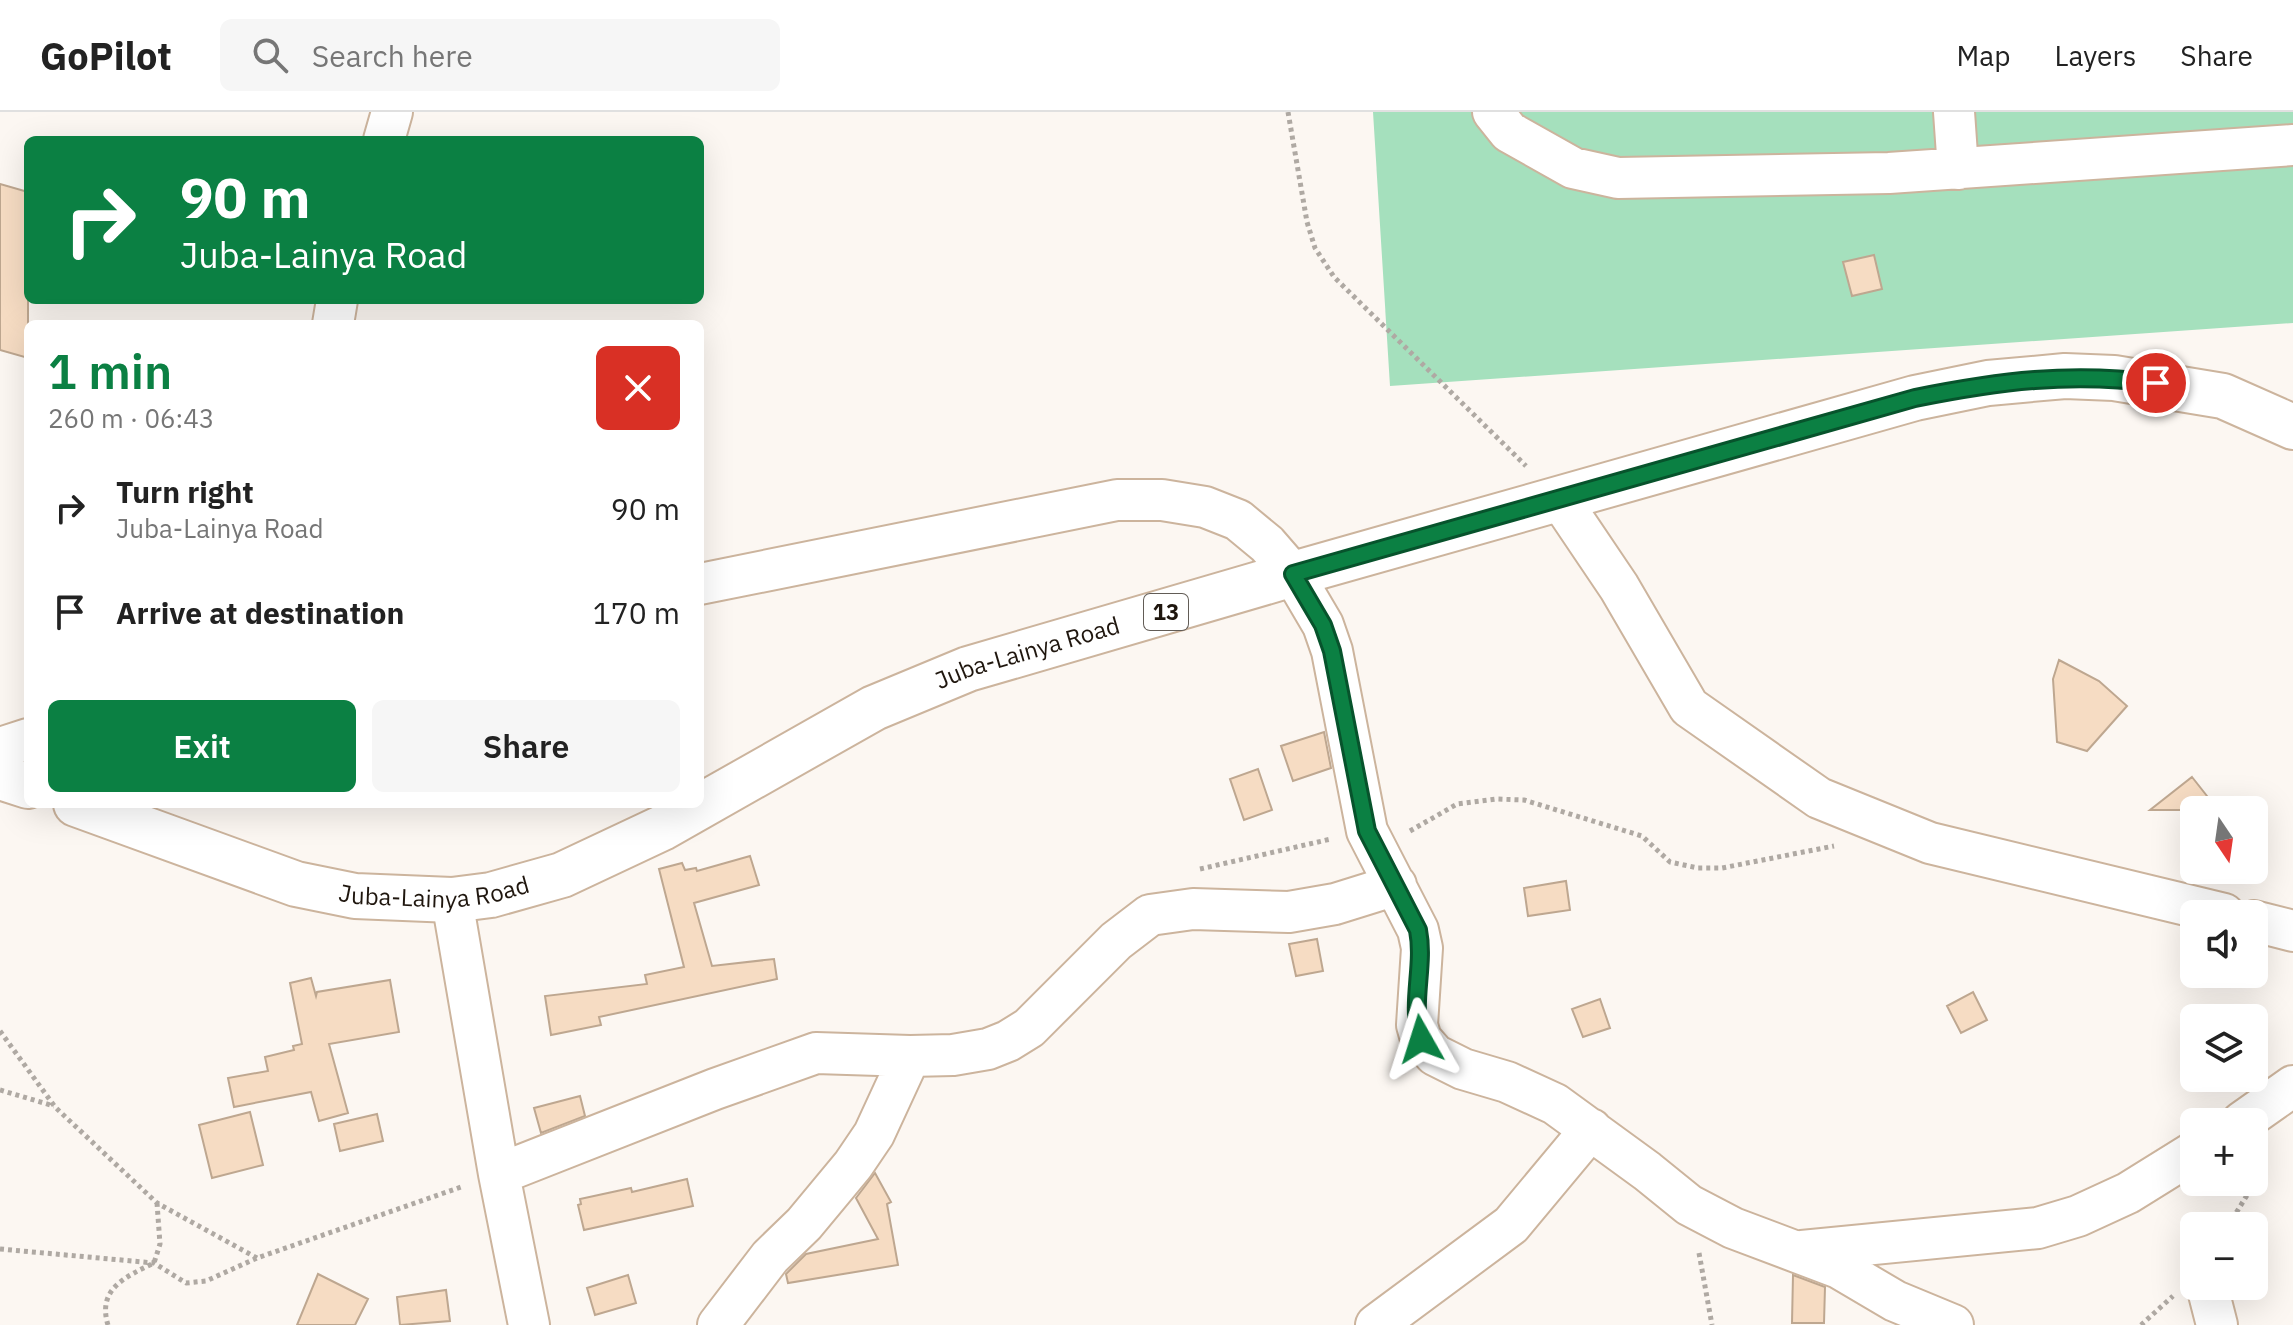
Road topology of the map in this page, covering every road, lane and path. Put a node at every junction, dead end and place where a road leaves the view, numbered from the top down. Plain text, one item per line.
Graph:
1 (392, 112) edge
2 (1288, 112) edge
3 (1493, 112) edge
4 (1954, 112) edge
5 (385, 136) edge
6 (2293, 145) edge
7 (1958, 169) junction
8 (2293, 427) edge
9 (1559, 498) junction
10 (1293, 574) junction
11 (704, 583) edge
12 (24, 740) edge
13 (0, 748) edge
14 (0, 777) edge
15 (24, 785) edge
16 (704, 804) edge
17 (87, 808) edge
18 (697, 808) edge
19 (1367, 831) junction
20 (1843, 844) dead end
21 (1190, 873) dead end
22 (1396, 885) junction
23 (452, 900) junction
24 (2180, 903) edge
25 (2268, 925) edge
26 (2293, 931) edge
27 (0, 1031) edge
28 (910, 1056) junction
29 (2293, 1086) edge
30 (0, 1090) edge
31 (55, 1107) junction
32 (2262, 1108) edge
33 (1591, 1129) junction
34 (2180, 1161) edge
35 (499, 1174) junction
36 (157, 1203) junction
37 (1689, 1205) junction
38 (0, 1249) edge
39 (1800, 1252) junction
40 (257, 1258) junction
41 (154, 1263) junction
42 (2180, 1297) edge
43 (2203, 1300) edge
44 (108, 1325) edge
45 (529, 1325) edge
46 (718, 1325) edge
47 (1376, 1325) edge
48 (1712, 1325) edge
49 (1953, 1325) edge
50 (2141, 1325) edge
51 (2217, 1325) edge

1 - 5 street
2 - 9 path
3 - 7 street
4 - 7 street
6 - 7 street
8 - 9 main road, Juba-Lainya Road / 13
9 - 10 main road, Juba-Lainya Road / 13
9 - 24 street
10 - 11 street
10 - 16 main road, Juba-Lainya Road / 13
10 - 19 street
12 - 13 street
14 - 15 main road
17 - 23 main road, Juba-Lainya Road / 13
18 - 23 main road, Juba-Lainya Road / 13
19 - 20 path
19 - 21 path
19 - 22 street
22 - 28 street
22 - 33 street
23 - 35 street
25 - 26 street
27 - 31 path
28 - 35 street
28 - 46 street
29 - 32 street
30 - 31 path
31 - 36 path
33 - 37 street
33 - 47 street
34 - 39 street
35 - 40 path
35 - 45 street
36 - 40 path
36 - 41 path
37 - 39 street
37 - 48 path
38 - 41 path
39 - 49 street
40 - 41 path
41 - 44 path
42 - 50 path
43 - 51 street

